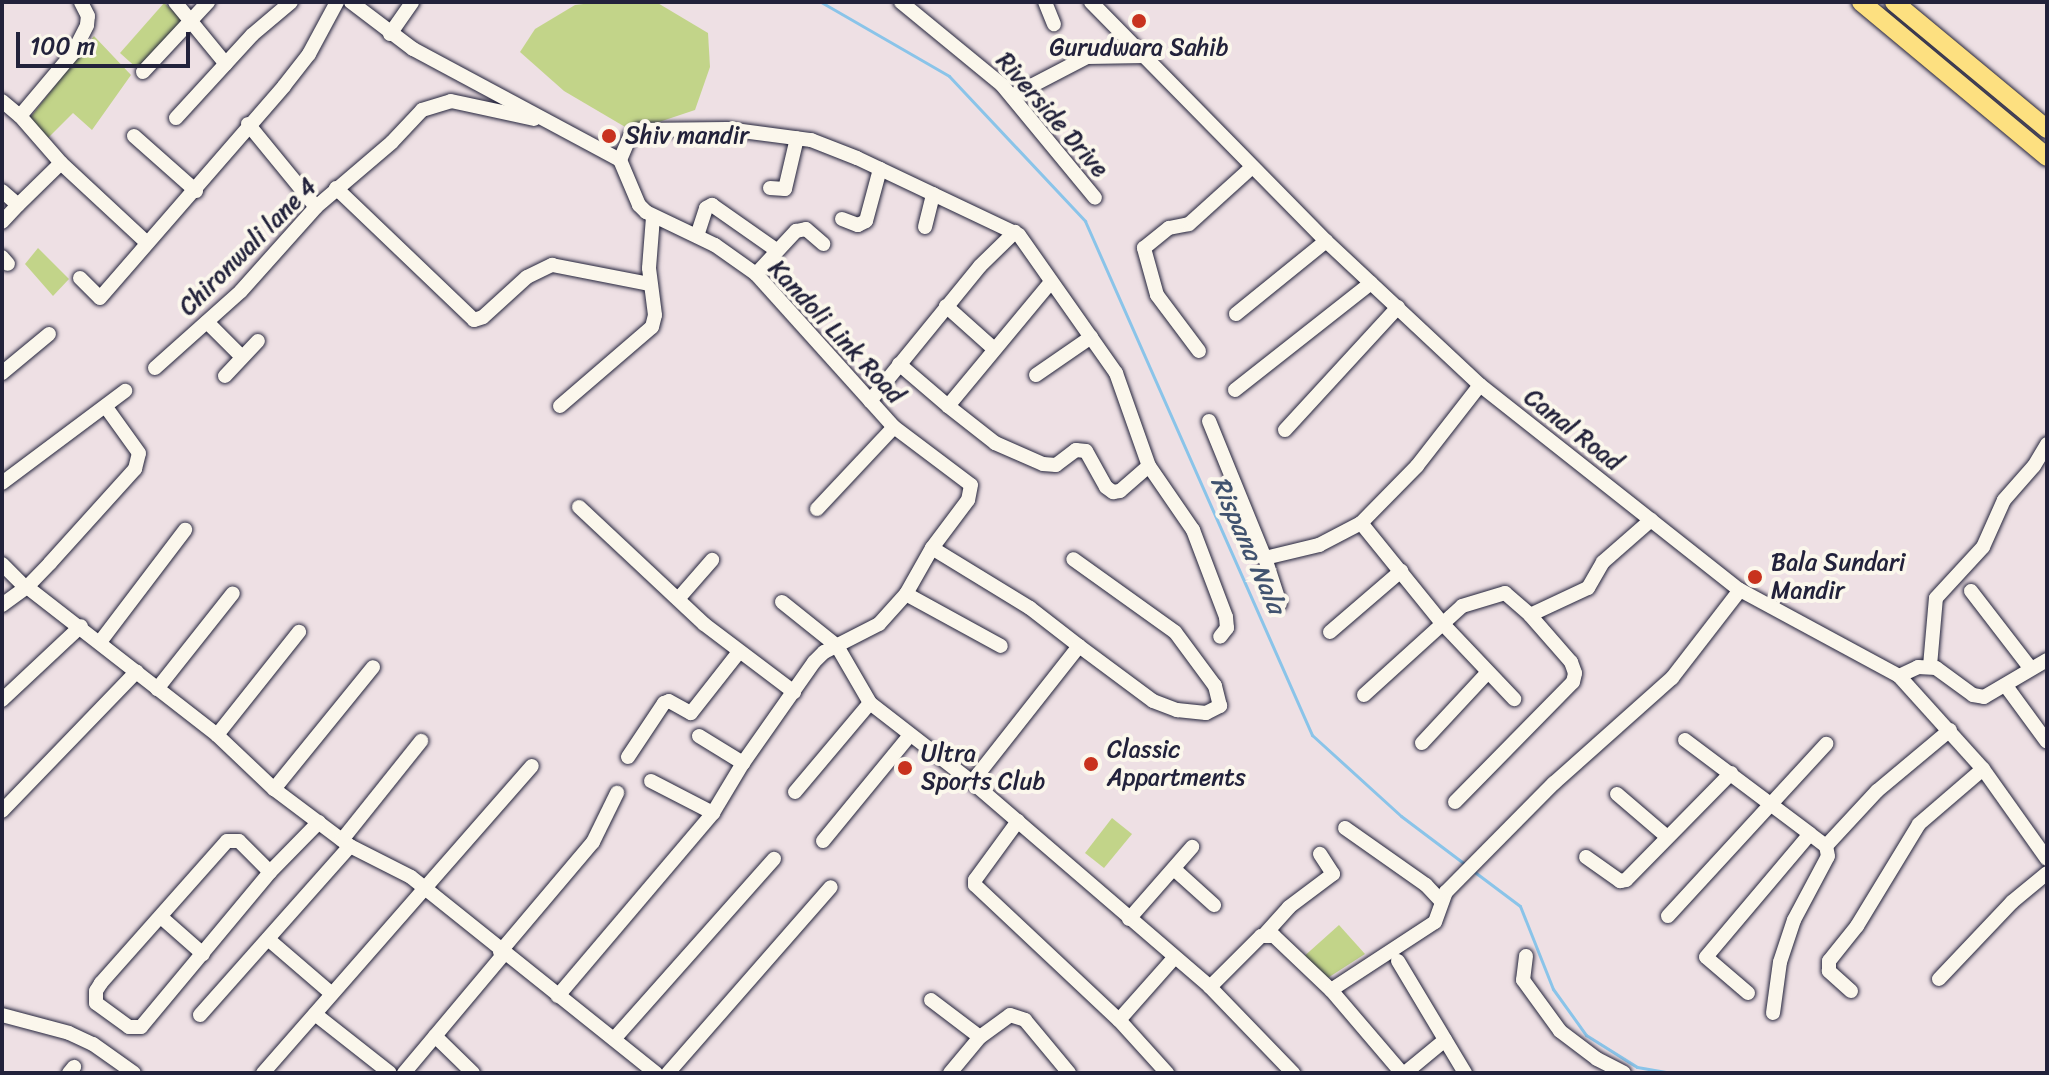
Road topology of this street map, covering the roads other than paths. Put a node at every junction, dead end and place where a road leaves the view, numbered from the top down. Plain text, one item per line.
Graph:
1 (81, 2) edge
2 (175, 2) edge
3 (208, 2) edge
4 (291, 2) edge
5 (337, 2) edge
6 (351, 2) edge
7 (412, 2) edge
8 (901, 2) edge
9 (1045, 2) edge
10 (1091, 2) edge
11 (1861, 2) edge
12 (1894, 2) edge
13 (191, 21) junction
14 (1054, 24) dead end
15 (390, 34) junction
16 (1146, 56) junction
17 (226, 64) junction
18 (143, 72) dead end
19 (1012, 96) junction
20 (2, 101) edge
21 (20, 116) junction
22 (176, 118) dead end
23 (248, 124) junction
24 (555, 124) junction
25 (2047, 129) edge
26 (134, 136) dead end
27 (797, 138) junction
28 (2047, 157) edge
29 (620, 160) junction
30 (61, 163) junction
31 (1252, 167) junction
32 (880, 169) junction
33 (336, 188) junction
34 (770, 188) dead end
35 (2, 191) edge
36 (196, 191) junction
37 (933, 194) junction
38 (1095, 198) dead end
39 (18, 205) junction
40 (316, 207) junction
41 (653, 217) junction
42 (842, 219) dead end
43 (2, 222) edge
44 (925, 227) dead end
45 (1015, 232) junction
46 (697, 236) junction
47 (1326, 241) junction
48 (147, 243) junction
49 (823, 244) dead end
50 (776, 250) junction
51 (756, 274) junction
52 (80, 278) dead end
53 (1050, 283) junction
54 (1371, 283) junction
55 (650, 284) junction
56 (946, 306) junction
57 (1398, 307) junction
58 (1236, 314) dead end
59 (207, 322) junction
60 (49, 334) dead end
61 (1091, 337) junction
62 (258, 341) dead end
63 (993, 348) junction
64 (1199, 351) dead end
65 (242, 357) junction
66 (899, 364) junction
67 (155, 368) dead end
68 (2, 373) edge
69 (1036, 375) dead end
70 (225, 376) dead end
71 (1480, 385) junction
72 (1235, 390) dead end
73 (125, 391) dead end
74 (870, 401) junction
75 (560, 406) dead end
76 (948, 406) junction
77 (106, 407) junction
78 (1209, 421) dead end
79 (894, 427) junction
80 (1285, 430) dead end
81 (2047, 444) edge
82 (1149, 466) junction
83 (2, 483) edge
84 (579, 507) dead end
85 (817, 509) dead end
86 (1651, 520) junction
87 (1361, 523) junction
88 (185, 530) dead end
89 (932, 548) junction
90 (1265, 558) junction
91 (1073, 559) dead end
92 (712, 560) dead end
93 (2, 564) edge
94 (1401, 571) junction
95 (26, 587) junction
96 (1740, 590) junction
97 (1971, 591) dead end
98 (233, 593) dead end
99 (906, 594) junction
100 (678, 599) junction
101 (782, 602) dead end
102 (1280, 604) dead end
103 (2, 605) edge
104 (1530, 615) junction
105 (1442, 623) junction
106 (81, 626) junction
107 (299, 632) dead end
108 (1330, 632) dead end
109 (1220, 637) dead end
110 (100, 642) junction
111 (837, 646) junction
112 (1001, 646) dead end
113 (1079, 646) junction
114 (739, 652) junction
115 (2047, 660) edge
116 (1930, 666) junction
117 (373, 667) dead end
118 (2031, 669) junction
119 (137, 671) junction
120 (1487, 673) junction
121 (1899, 676) junction
122 (2006, 686) junction
123 (157, 689) junction
124 (794, 692) junction
125 (1364, 695) dead end
126 (1514, 699) dead end
127 (2, 700) edge
128 (870, 703) junction
129 (1950, 730) junction
130 (217, 735) junction
131 (910, 735) junction
132 (699, 736) dead end
133 (1685, 740) dead end
134 (421, 741) dead end
135 (2047, 742) edge
136 (1422, 743) dead end
137 (1826, 744) dead end
138 (628, 757) dead end
139 (743, 763) junction
140 (532, 766) dead end
141 (1983, 769) junction
142 (1731, 773) junction
143 (651, 781) dead end
144 (972, 782) junction
145 (274, 789) junction
146 (795, 792) dead end
147 (617, 793) dead end
148 (1617, 794) dead end
149 (1455, 802) dead end
150 (1774, 804) junction
151 (2, 811) edge
152 (713, 813) junction
153 (1018, 821) junction
154 (319, 822) junction
155 (1345, 828) dead end
156 (1810, 834) junction
157 (1666, 836) junction
158 (823, 841) dead end
159 (346, 843) junction
160 (1826, 846) junction
161 (1192, 847) dead end
162 (1320, 854) dead end
163 (1586, 857) dead end
164 (774, 859) dead end
165 (2047, 859) edge
166 (1174, 869) junction
167 (270, 872) junction
168 (2047, 873) edge
169 (831, 887) dead end
170 (427, 890) junction
171 (1444, 897) junction
172 (1214, 905) dead end
173 (1668, 916) dead end
174 (161, 917) junction
175 (1129, 919) junction
176 (1265, 934) junction
177 (268, 939) junction
178 (502, 953) junction
179 (203, 954) junction
180 (1526, 956) dead end
181 (1174, 958) junction
182 (1398, 961) dead end
183 (1939, 979) dead end
184 (1210, 987) junction
185 (1331, 990) junction
186 (1851, 991) dead end
187 (1748, 993) dead end
188 (332, 994) junction
189 (558, 996) junction
190 (931, 1000) dead end
191 (1773, 1013) dead end
192 (315, 1014) junction
193 (2, 1015) edge
194 (200, 1015) dead end
195 (1119, 1020) junction
196 (435, 1036) junction
197 (980, 1037) junction
198 (614, 1039) junction
199 (1445, 1040) junction
200 (134, 1073) edge
201 (263, 1073) edge
202 (390, 1073) edge
203 (404, 1073) edge
204 (473, 1073) edge
205 (656, 1073) edge
206 (668, 1073) edge
207 (950, 1073) edge
208 (1069, 1073) edge
209 (1167, 1073) edge
210 (1293, 1073) edge
211 (1403, 1073) edge
212 (1465, 1073) edge
213 (1624, 1073) edge

1 - 21 street
2 - 13 street
3 - 13 street
4 - 17 street
5 - 23 street
6 - 15 street
7 - 15 street
8 - 19 street, Riverside Drive
9 - 14 street
10 - 16 street, Canal Road
11 - 28 main road
12 - 25 main road
13 - 17 street
13 - 18 street
15 - 24 street
16 - 19 street
16 - 31 street, Canal Road
17 - 22 street
19 - 38 street, Riverside Drive
20 - 21 street
21 - 30 street
23 - 36 street
23 - 40 street
24 - 29 street
24 - 33 street, Chironwali lane 4
26 - 36 street
27 - 29 street
27 - 32 street
27 - 34 street
29 - 41 street
30 - 39 street
30 - 48 street
31 - 47 street, Canal Road
31 - 64 street
32 - 37 street
32 - 42 street
33 - 40 street, Chironwali lane 4
33 - 55 street
35 - 39 street
36 - 48 street
37 - 44 street
37 - 45 street
39 - 43 street
40 - 59 street, Chironwali lane 4
41 - 46 street, Kandoli Link Road
41 - 55 street
45 - 53 street
45 - 56 street
46 - 50 street
46 - 51 street, Kandoli Link Road
47 - 54 street, Canal Road
47 - 58 street
48 - 52 street
49 - 50 street
50 - 51 street
51 - 74 street, Kandoli Link Road
53 - 61 street
53 - 63 street
54 - 57 street, Canal Road
54 - 72 street
55 - 75 street
56 - 63 street
56 - 66 street
57 - 71 street, Canal Road
57 - 80 street
59 - 65 street
59 - 67 street, Chironwali lane 4
60 - 68 street
61 - 69 street
61 - 82 street
62 - 65 street
63 - 76 street
65 - 70 street
66 - 74 street
66 - 76 street
71 - 86 street, Canal Road
71 - 87 street
73 - 77 street
74 - 79 street, Kandoli Link Road
76 - 82 street
77 - 83 street
77 - 95 street
78 - 90 street
79 - 85 street
79 - 89 street, Kandoli Link Road
81 - 116 street
82 - 109 street
84 - 100 street
86 - 96 street, Canal Road
86 - 104 street
87 - 90 street
87 - 94 street
88 - 110 street
89 - 99 street
89 - 113 street
90 - 102 street
91 - 113 street
92 - 100 street
93 - 95 street
94 - 105 street
94 - 108 street
95 - 103 street
95 - 106 street
96 - 121 street, Canal Road
96 - 171 street
97 - 118 street
98 - 123 street
99 - 111 street
99 - 112 street
100 - 114 street
101 - 111 street
104 - 105 street
104 - 149 street
105 - 120 street
105 - 125 street
106 - 110 street
106 - 127 street
107 - 130 street
110 - 119 street
111 - 124 street
111 - 128 street
113 - 144 street
114 - 124 street
114 - 138 street
115 - 118 street
116 - 121 street
116 - 122 street
117 - 145 street
118 - 122 street
119 - 123 street
119 - 151 street
120 - 126 street
120 - 136 street
121 - 129 street, Canal Road
122 - 135 street
123 - 130 street
124 - 139 street
128 - 131 street
128 - 146 street
129 - 141 street, Canal Road
129 - 160 street
130 - 145 street
131 - 144 street
131 - 158 street
132 - 139 street
133 - 142 street
134 - 159 street
137 - 150 street
139 - 152 street
140 - 170 street
141 - 165 street, Canal Road
141 - 186 street
142 - 150 street
142 - 157 street
143 - 152 street
144 - 153 street
145 - 154 street
147 - 178 street
148 - 157 street
150 - 156 street
150 - 173 street
152 - 189 street
153 - 175 street
153 - 195 street
154 - 159 street
154 - 167 street
155 - 171 street
156 - 160 street
156 - 187 street
157 - 163 street
159 - 170 street
159 - 177 street
160 - 191 street
161 - 166 street
162 - 176 street
164 - 198 street
166 - 172 street
166 - 175 street
167 - 174 street
167 - 179 street
168 - 183 street
169 - 206 street
170 - 178 street
170 - 188 street
171 - 185 street
174 - 179 street
174 - 179 street
175 - 181 street
176 - 184 street
176 - 185 street
177 - 188 street
177 - 194 street
178 - 189 street
178 - 196 street
180 - 213 street
181 - 184 street
181 - 195 street
182 - 199 street
184 - 210 street
185 - 211 street
188 - 192 street
189 - 198 street
190 - 197 street
192 - 201 street
192 - 202 street
193 - 200 street
195 - 209 street
196 - 203 street
196 - 204 street
197 - 207 street
197 - 208 street
198 - 205 street
199 - 211 street
199 - 212 street

